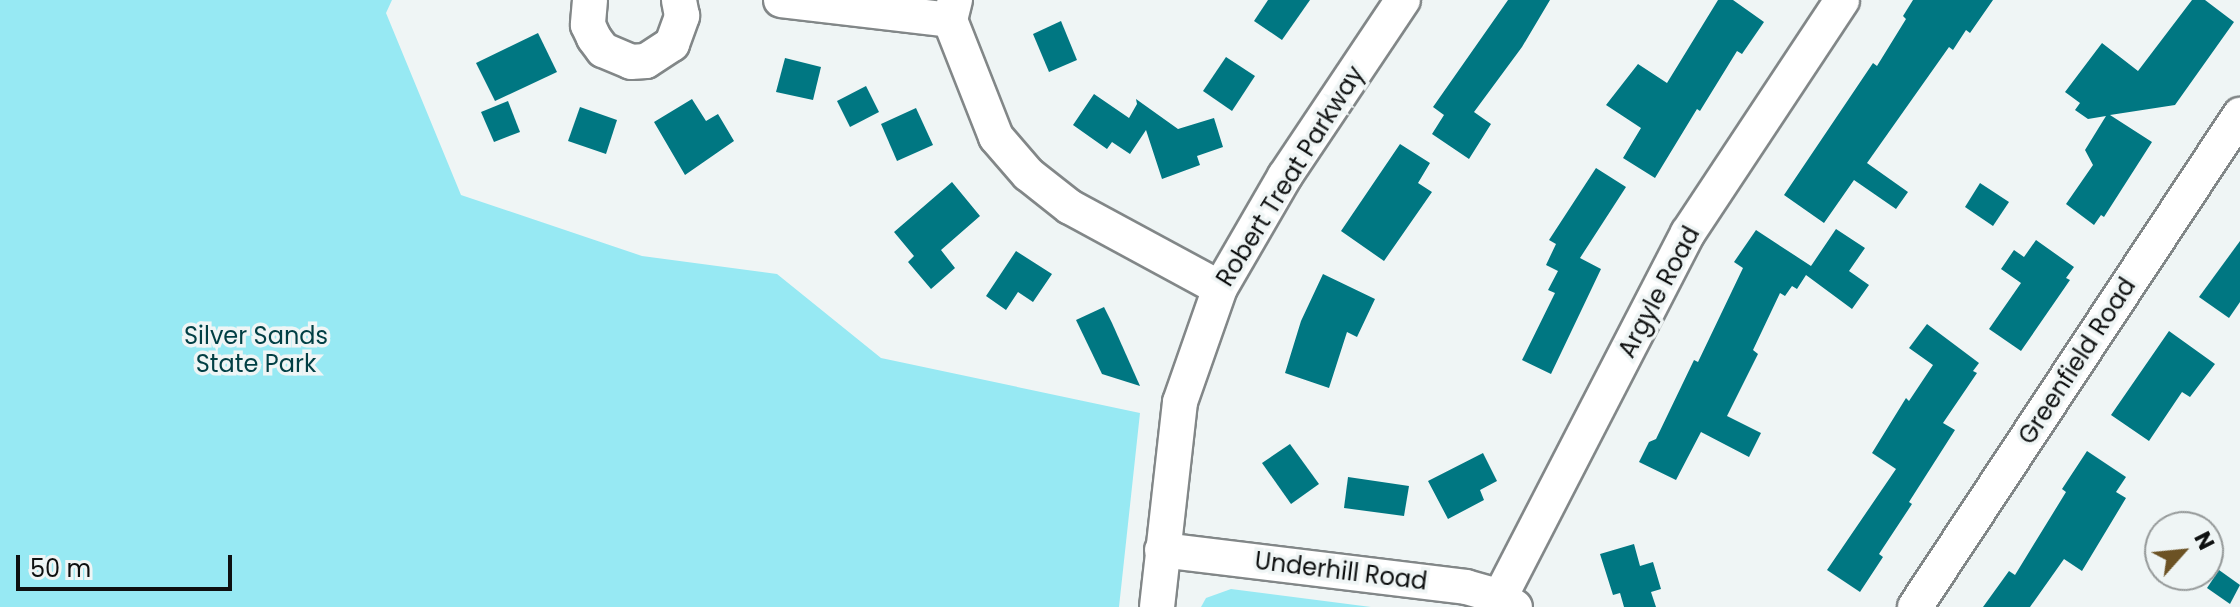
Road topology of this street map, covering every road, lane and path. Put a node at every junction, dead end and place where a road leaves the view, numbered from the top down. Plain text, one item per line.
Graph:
1 (590, 0) edge
2 (679, 0) edge
3 (781, 0) edge
4 (1403, 0) edge
5 (1842, 0) edge
6 (953, 10) edge
7 (2240, 115) edge
8 (1220, 288) junction
9 (1162, 550) junction
10 (1508, 602) edge
11 (1157, 607) edge
12 (1915, 607) edge

1 - 2 street
3 - 6 street
4 - 8 street, Robert Treat Parkway
5 - 10 street, Argyle Road
6 - 8 street
7 - 12 street, Greenfield Road
8 - 9 street, Robert Treat Parkway
9 - 10 street, Underhill Road
9 - 11 street, Robert Treat Parkway

